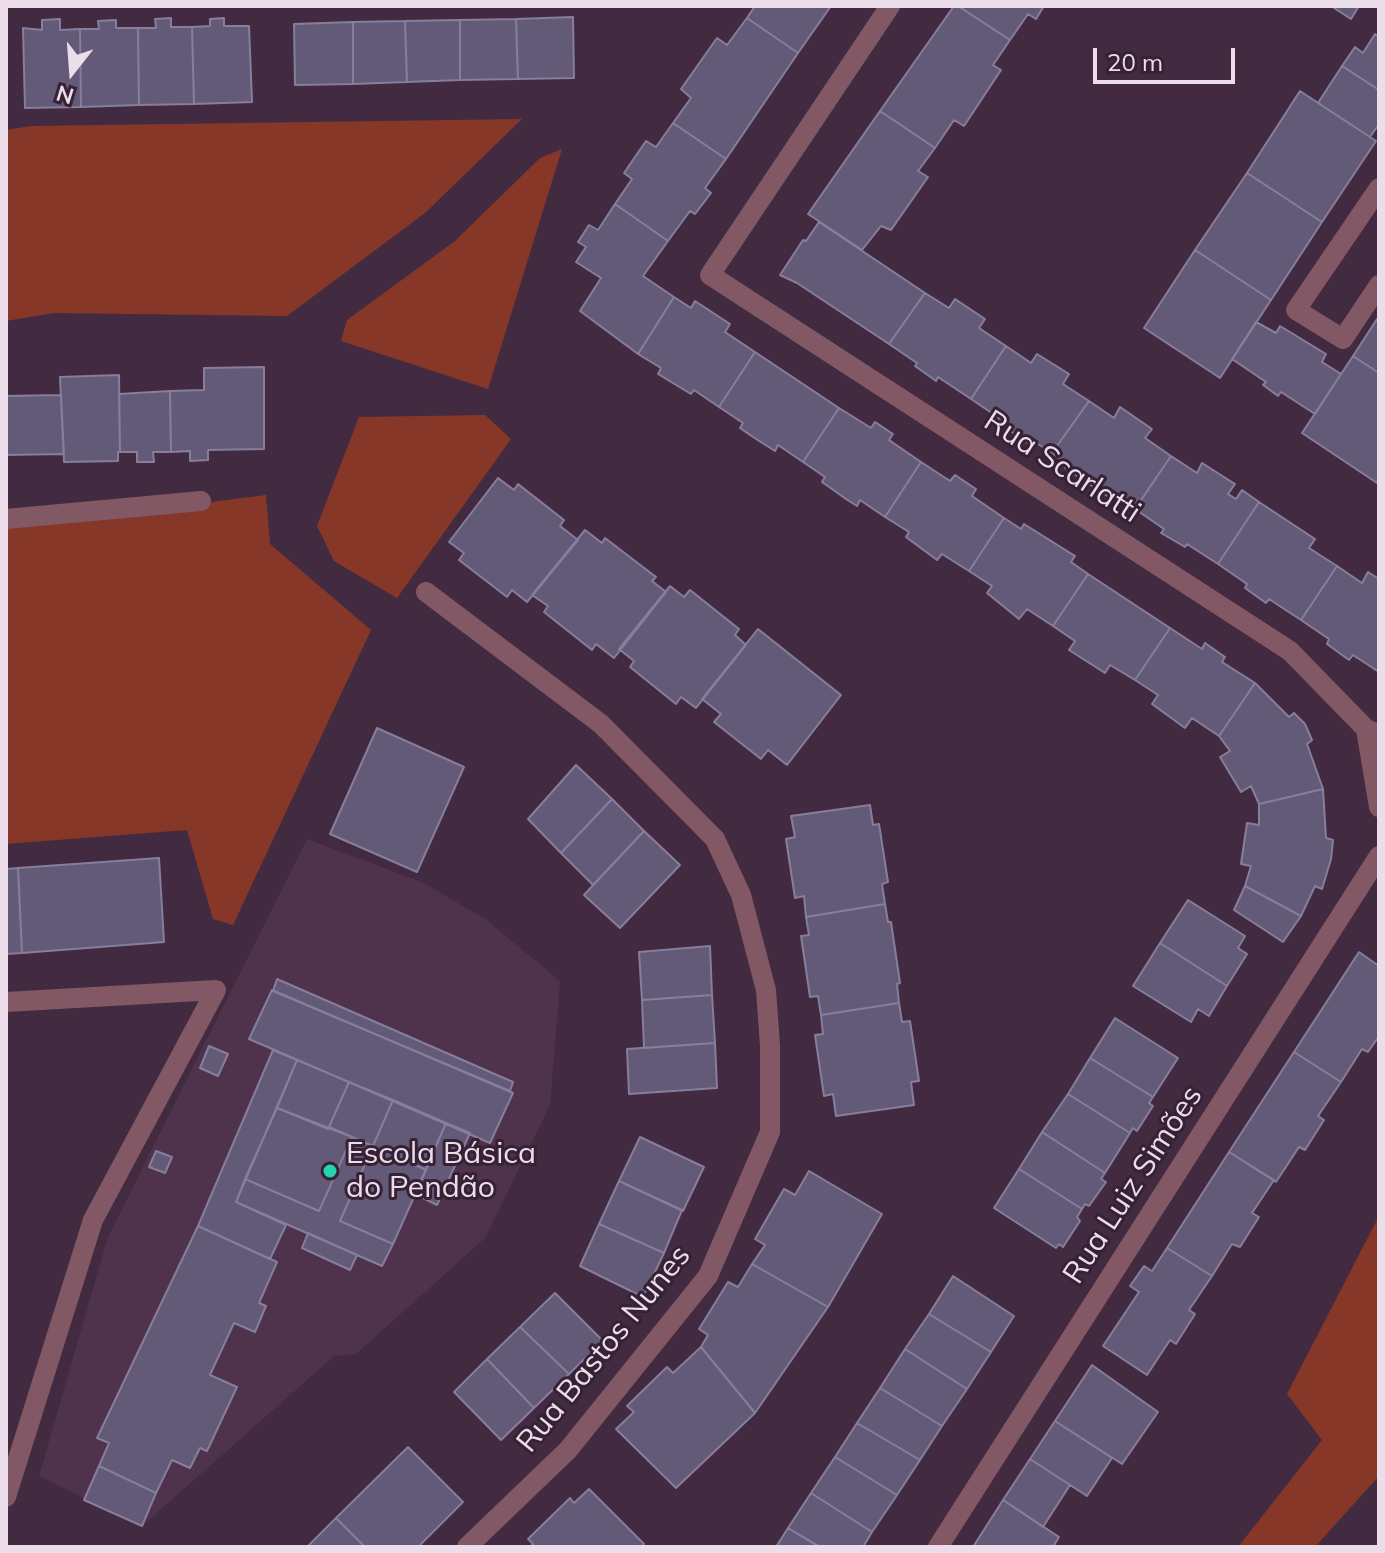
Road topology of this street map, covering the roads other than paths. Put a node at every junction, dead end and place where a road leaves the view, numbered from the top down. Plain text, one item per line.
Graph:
1 (890, 6) edge
2 (1379, 188) edge
3 (1379, 285) edge
4 (201, 501) dead end
5 (6, 519) edge
6 (426, 592) dead end
7 (1372, 732) edge
8 (1379, 807) edge
9 (1379, 856) edge
10 (6, 1002) edge
11 (6, 1497) edge
12 (467, 1547) edge
13 (938, 1547) edge

1 - 7 street, Rua Scarlatti
2 - 3 street
4 - 5 street
6 - 12 street, Rua Bastos Nunes
7 - 8 street
9 - 13 street, Rua Luiz Simões
10 - 11 street

